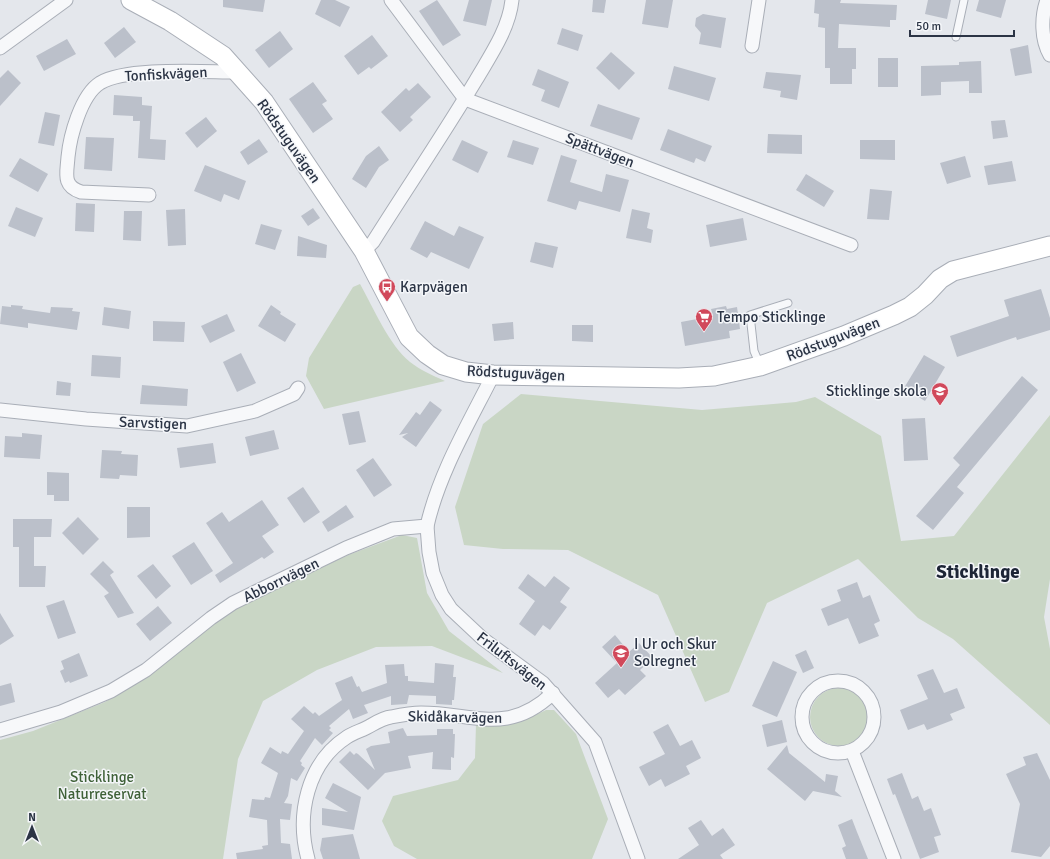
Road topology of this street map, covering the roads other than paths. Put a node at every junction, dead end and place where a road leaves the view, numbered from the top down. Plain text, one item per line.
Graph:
1 (66, 0) edge
2 (131, 0) edge
3 (391, 0) edge
4 (512, 0) edge
5 (759, 0) edge
6 (964, 0) edge
7 (1047, 0) edge
8 (956, 37) dead end
9 (752, 46) dead end
10 (0, 48) edge
11 (1050, 55) edge
12 (236, 72) junction
13 (465, 99) junction
14 (149, 195) dead end
15 (851, 245) dead end
16 (1050, 246) edge
17 (364, 251) junction
18 (788, 303) dead end
19 (760, 366) junction
20 (493, 375) junction
21 (298, 388) dead end
22 (0, 410) edge
23 (427, 526) junction
24 (552, 693) junction
25 (0, 730) edge
26 (852, 751) junction
27 (308, 859) edge
28 (638, 859) edge
29 (894, 859) edge

1 - 10 street
2 - 12 street, Rödstuguvägen
3 - 13 street
4 - 13 street
5 - 9 street
6 - 8 lane
7 - 11 street
12 - 14 street, Tonfiskvägen
12 - 17 street, Rödstuguvägen
13 - 15 street, Spättvägen
13 - 17 street
16 - 19 street, Rödstuguvägen
17 - 20 street, Rödstuguvägen
18 - 19 lane
19 - 20 street, Rödstuguvägen
20 - 23 street
21 - 22 street, Sarvstigen
23 - 24 street, Friluftsvägen
23 - 25 street, Abborrvägen
24 - 27 street, Skidåkarvägen
24 - 28 street, Friluftsvägen
26 - 26 street
26 - 29 street

